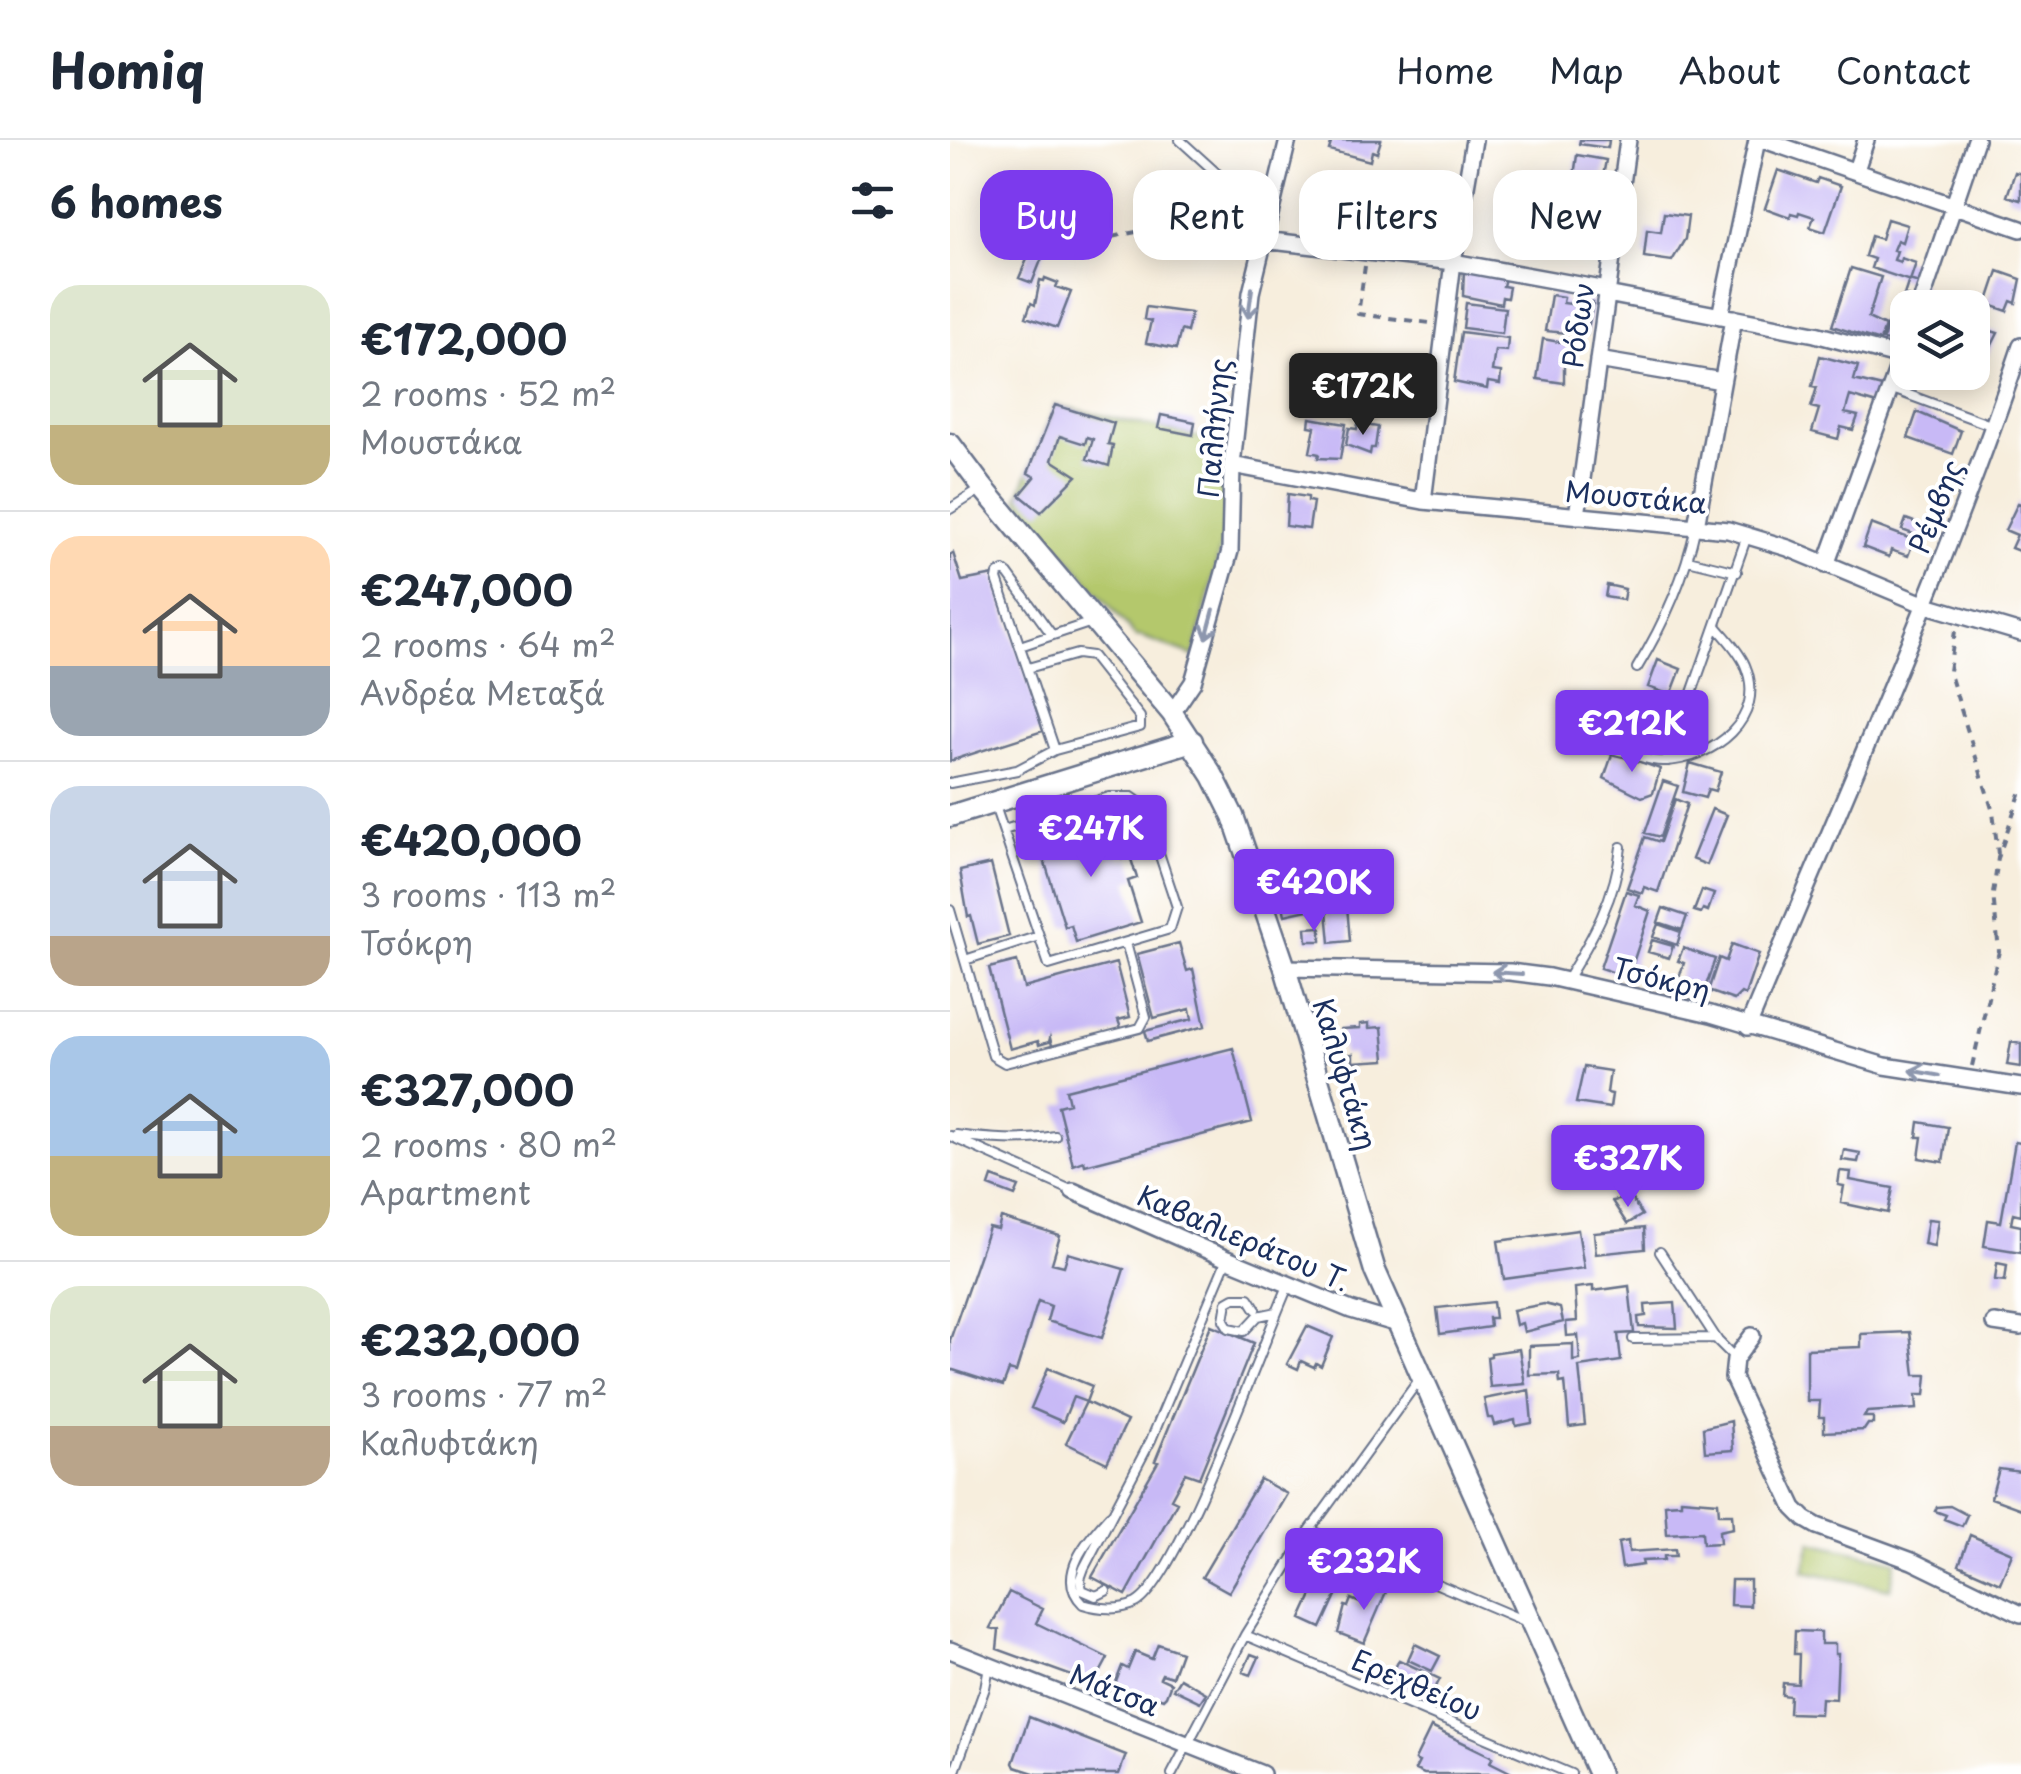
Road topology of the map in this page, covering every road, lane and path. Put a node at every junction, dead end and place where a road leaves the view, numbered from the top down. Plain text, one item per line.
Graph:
1 (1180, 140) edge
2 (1288, 140) edge
3 (1474, 140) edge
4 (1628, 140) edge
5 (1761, 140) edge
6 (1866, 140) edge
7 (1976, 140) edge
8 (1213, 170) edge
9 (1856, 170) junction
10 (1279, 177) edge
11 (1956, 206) junction
12 (2021, 229) edge
13 (1258, 260) edge
14 (1365, 260) edge
15 (1435, 260) edge
16 (1452, 262) junction
17 (1926, 290) edge
18 (1607, 292) junction
19 (1727, 317) junction
20 (1445, 325) junction
21 (2021, 346) edge
22 (1890, 354) edge
23 (1598, 360) junction
24 (1722, 381) junction
25 (2015, 386) edge
26 (1890, 388) edge
27 (1895, 390) edge
28 (1993, 426) junction
29 (950, 444) edge
30 (1232, 465) junction
31 (982, 488) junction
32 (1424, 501) junction
33 (950, 509) edge
34 (1577, 516) junction
35 (1696, 526) junction
36 (1747, 536) junction
37 (1688, 560) junction
38 (1826, 565) junction
39 (1737, 572) junction
40 (1923, 604) junction
41 (1958, 616) junction
42 (1096, 621) junction
43 (1717, 627) junction
44 (2021, 633) edge
45 (1052, 635) junction
46 (1020, 646) junction
47 (1028, 668) junction
48 (1637, 668) dead end
49 (1172, 713) junction
50 (1594, 736) dead end
51 (1192, 742) junction
52 (1055, 750) junction
53 (1668, 761) junction
54 (950, 784) edge
55 (2021, 791) edge
56 (994, 802) junction
57 (950, 816) edge
58 (1004, 830) junction
59 (1621, 846) dead end
60 (1998, 858) junction
61 (950, 910) edge
62 (1039, 936) junction
63 (1126, 943) junction
64 (965, 960) junction
65 (1285, 968) junction
66 (1566, 981) junction
67 (1748, 1027) junction
68 (1968, 1080) junction
69 (2021, 1087) edge
70 (950, 1135) edge
71 (1056, 1136) dead end
72 (1073, 1191) joint
73 (1660, 1252) dead end
74 (1227, 1259) junction
75 (1290, 1284) junction
76 (1256, 1309) dead end
77 (1277, 1312) junction
78 (1994, 1323) dead end
79 (1398, 1324) junction
80 (2021, 1328) edge
81 (1752, 1336) dead end
82 (1716, 1338) junction
83 (1633, 1339) dead end
84 (1735, 1358) junction
85 (1420, 1378) junction
86 (1110, 1515) junction
87 (1310, 1530) junction
88 (1106, 1591) dead end
89 (2021, 1614) edge
90 (1531, 1624) junction
91 (1245, 1635) junction
92 (950, 1650) edge
93 (989, 1666) junction
94 (1187, 1744) junction
95 (954, 1774) edge
96 (1172, 1774) edge
97 (1262, 1774) edge
98 (1571, 1774) edge
99 (1599, 1774) edge

1 - 8 lane
2 - 10 street, Παλλήνης
3 - 16 street
4 - 18 street, Ρόδων
5 - 9 street
5 - 19 street
6 - 9 street
7 - 11 street
9 - 11 street
11 - 12 street
11 - 17 street
13 -> 30 street, Παλλήνης
14 - 20 path
15 - 16 street
16 - 18 street
16 - 20 street
18 - 19 street
18 - 23 street, Ρόδων
19 - 22 street
19 - 24 street
20 - 32 street
21 - 25 street, Ρέμβης
23 - 24 street
23 - 34 street, Ρόδων
24 - 35 street
25 - 28 street, Ρέμβης
26 - 38 street
27 - 28 lane
28 - 40 street, Ρέμβης
29 - 31 main road, Καλυφτάκη
30 - 32 street, Μουστάκα
30 -> 49 street, Παλλήνης
31 - 33 lane
31 - 42 main road, Καλυφτάκη
32 - 34 street, Μουστάκα
34 - 35 street, Μουστάκα
35 - 36 street, Μουστάκα
35 - 37 lane
36 - 38 street, Μουστάκα
36 - 39 lane
37 - 39 lane
37 - 48 lane
38 - 40 street, Μουστάκα
39 - 43 lane
40 - 41 street, Μουστάκα
40 - 67 street, Ρέμβης
41 - 44 street, Μουστάκα
41 - 60 path
42 - 45 lane
42 - 49 main road, Καλυφτάκη
43 - 53 lane
43 - 53 lane
45 - 46 lane
45 - 46 lane
46 - 47 lane
47 - 52 lane
47 - 52 lane
49 - 51 main road, Καλυφτάκη
50 - 53 lane
51 - 56 main road
51 - 65 main road, Καλυφτάκη
52 - 54 lane
55 - 60 path
56 - 57 main road
56 - 58 lane
58 - 62 lane
58 - 63 lane
59 - 66 lane
60 - 68 path
61 - 64 lane
62 - 63 lane
62 - 64 lane
63 - 64 lane
66 -> 65 street, Τσόκρη
65 - 79 main road, Καλυφτάκη
66 - 67 street, Τσόκρη
68 -> 67 street, Τσόκρη
68 - 69 street, Τσόκρη
70 - 71 lane
70 - 72 lane
72 - 74 street, Καβαλιεράτου Τ.
73 - 82 lane
74 - 75 street, Καβαλιεράτου Τ.
74 - 86 lane
75 - 77 lane
75 - 79 street, Καβαλιεράτου Τ.
76 - 77 lane
77 - 86 lane
78 - 80 street
79 - 85 main road, Καλυφτάκη
81 - 84 street
82 - 83 lane
82 - 84 lane
84 - 89 street
85 - 87 lane
85 - 90 main road, Καλυφτάκη
86 - 88 lane
87 - 90 lane
87 - 91 lane
90 - 99 main road, Καλυφτάκη
91 - 94 lane
91 - 98 lane, Ερεχθείου
92 - 93 street, Μάτσα
93 - 94 street, Μάτσα
93 - 95 lane
94 - 96 lane
94 - 97 street, Μάτσα

